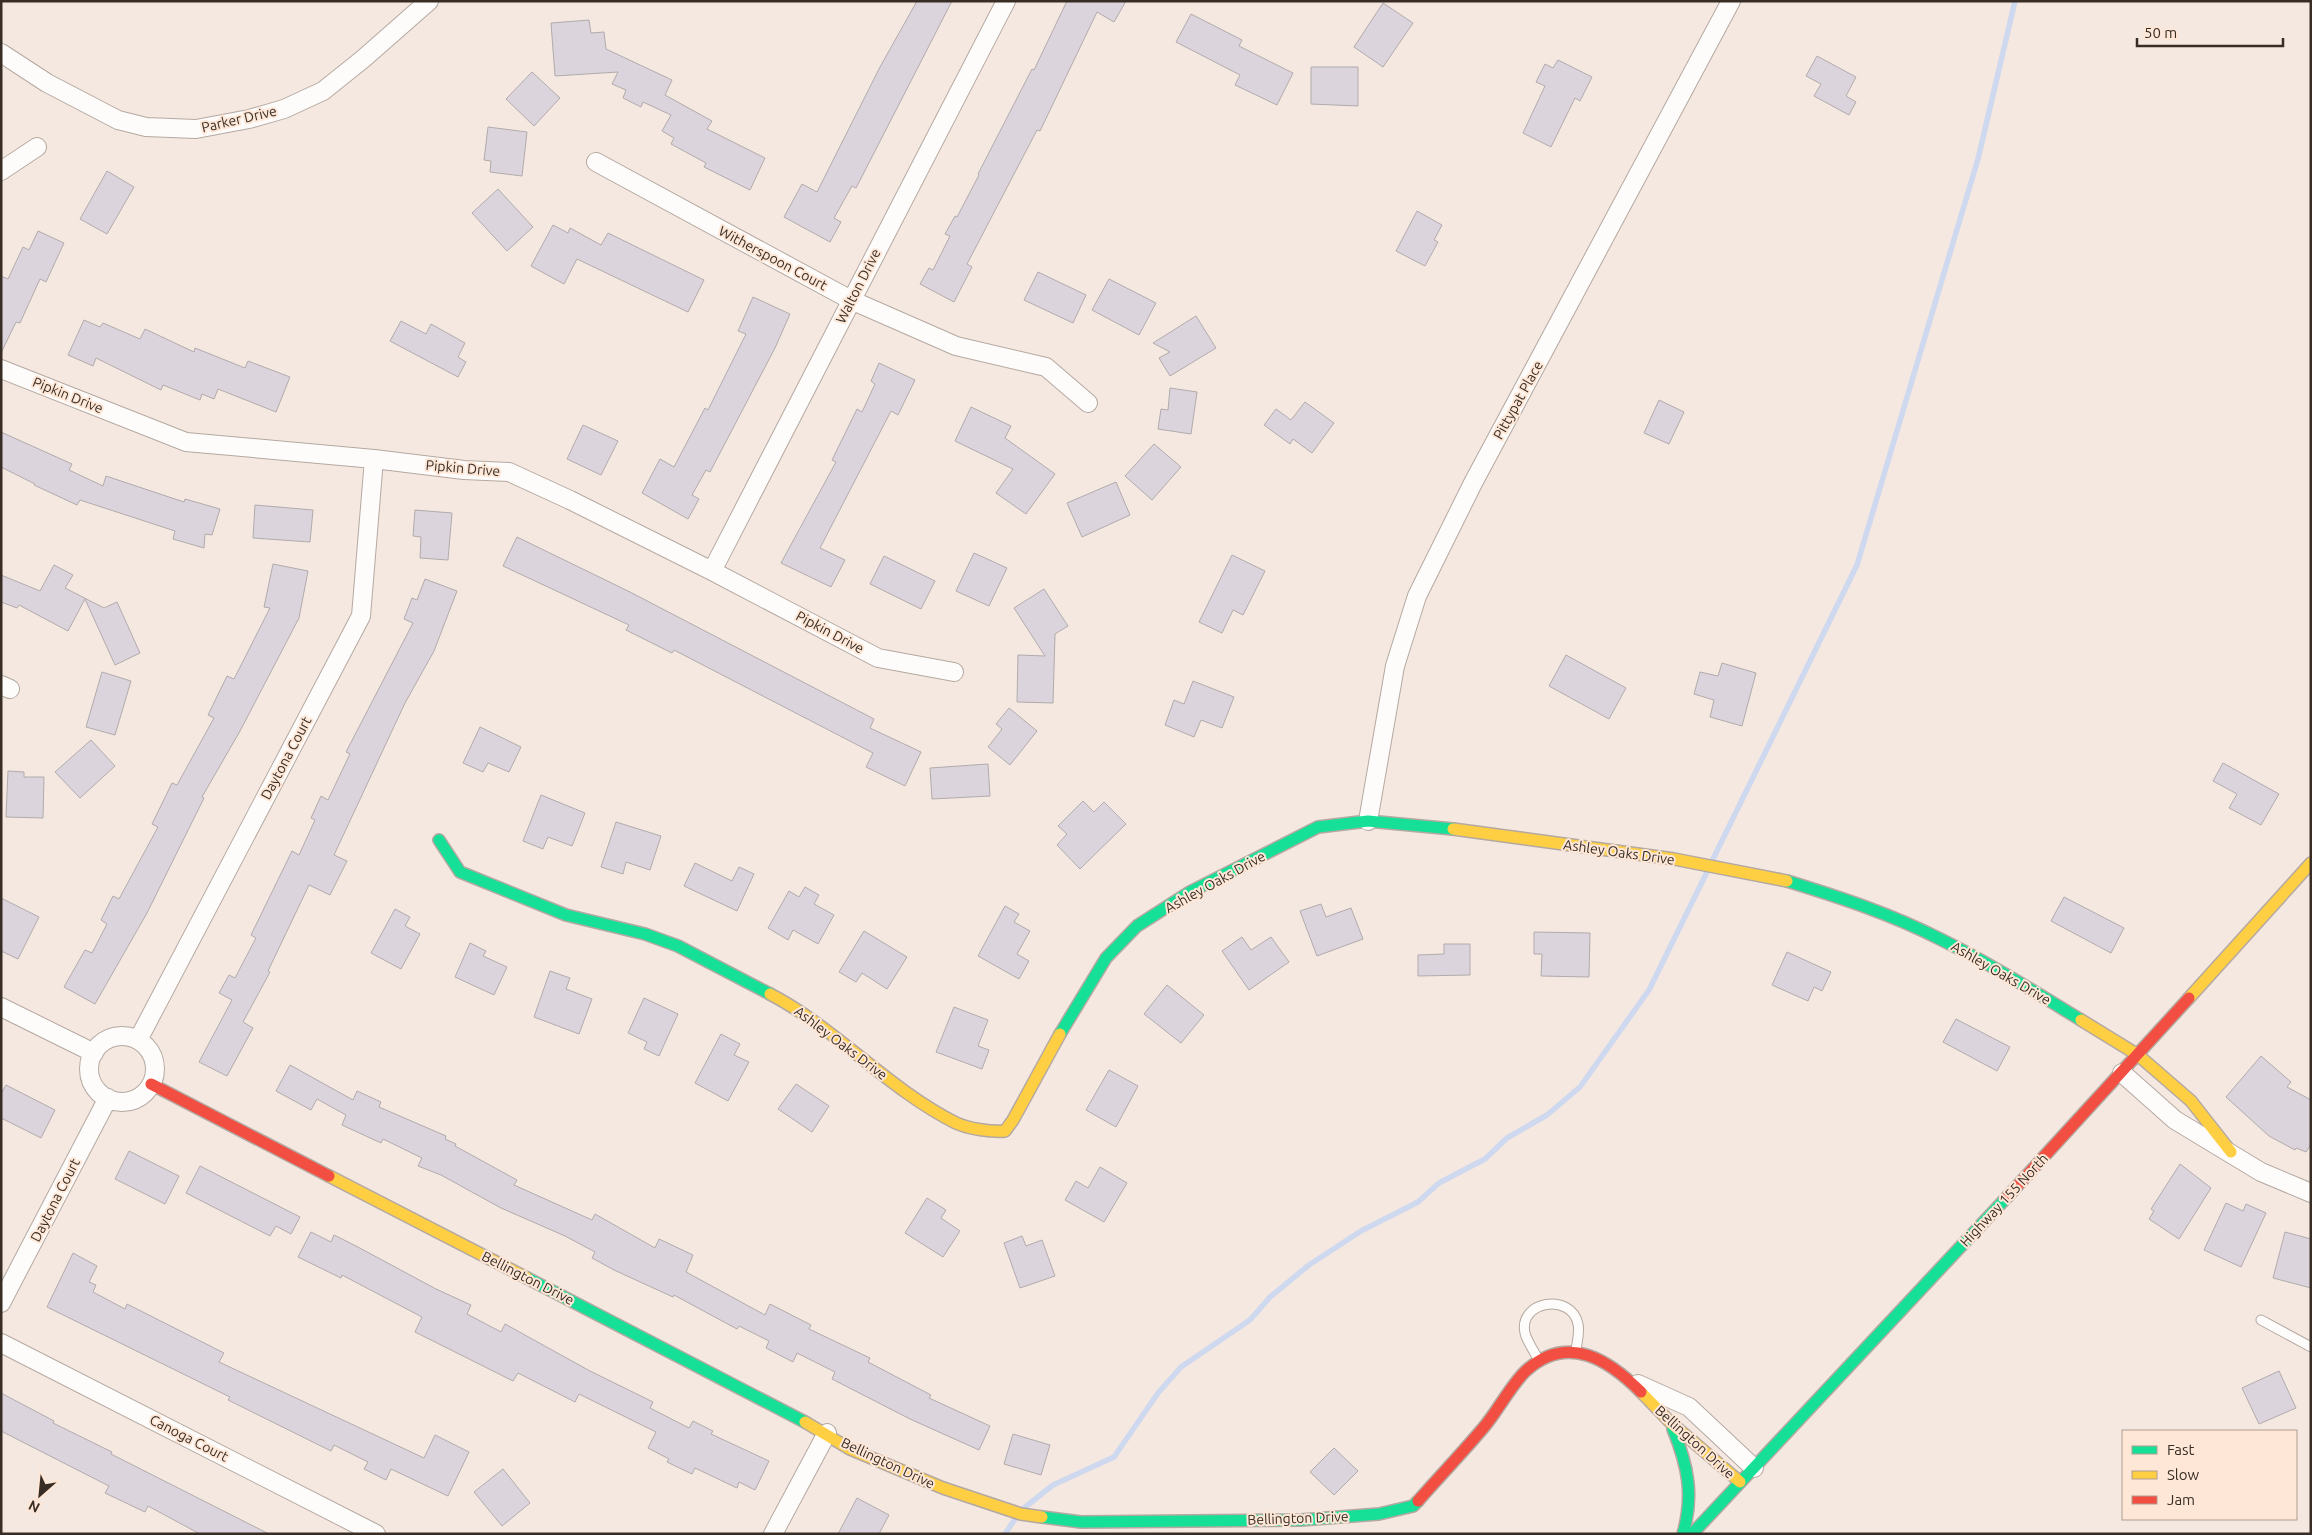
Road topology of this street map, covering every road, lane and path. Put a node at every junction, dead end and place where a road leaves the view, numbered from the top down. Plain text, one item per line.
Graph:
1 (429, 1) edge
2 (1006, 1) edge
3 (1731, 1) edge
4 (1, 54) edge
5 (36, 146) dead end
6 (596, 162) dead end
7 (1, 171) edge
8 (850, 300) junction
9 (1, 368) edge
10 (1088, 403) dead end
11 (374, 459) junction
12 (712, 571) junction
13 (954, 672) dead end
14 (1368, 821) junction
15 (438, 840) dead end
16 (2311, 863) edge
17 (1, 1007) edge
18 (138, 1040) junction
19 (94, 1053) junction
20 (2138, 1056) junction
21 (2122, 1073) junction
22 (151, 1084) junction
23 (108, 1098) junction
24 (2231, 1152) junction
25 (2311, 1193) edge
26 (1, 1303) edge
27 (2261, 1320) dead end
28 (1, 1343) edge
29 (2311, 1347) edge
30 (1576, 1351) junction
31 (1540, 1362) junction
32 (1629, 1380) junction
33 (1670, 1422) junction
34 (827, 1433) junction
35 (1754, 1468) junction
36 (1740, 1482) junction
37 (376, 1534) edge
38 (774, 1534) edge
39 (1683, 1534) edge
40 (1692, 1534) edge

1 - 4 street, Parker Drive
2 - 8 street, Walton Drive
3 - 14 street, Pittypat Place
5 - 7 street
6 - 8 street, Witherspoon Court
8 - 10 street, Witherspoon Court
8 - 12 street, Walton Drive
9 - 11 street, Pipkin Drive
11 - 12 street, Pipkin Drive
11 - 18 street, Daytona Court
12 - 13 street, Pipkin Drive
14 - 15 street, Ashley Oaks Drive
14 - 20 street, Ashley Oaks Drive
16 - 20 street, Highway 155 North
17 - 19 street
18 - 19 street
18 - 22 street
19 - 23 street
20 - 21 street, Highway 155 North
20 - 24 street, Ashley Oaks Drive
21 - 24 street
21 - 35 street, Highway 155 North
22 - 23 street
22 - 34 street, Bellington Drive
23 - 26 street, Daytona Court
24 - 25 street
27 - 29 lane
28 - 37 street, Canoga Court
30 - 31 street, Bellington Drive
30 - 31 lane
30 - 32 street, Bellington Drive
31 - 34 street, Bellington Drive
32 - 33 street, Bellington Drive
32 - 35 street, Bellington Drive
33 - 36 street, Bellington Drive
33 - 39 street
34 - 38 street
35 - 36 street, Highway 155 North
36 - 40 street, Highway 155 North

